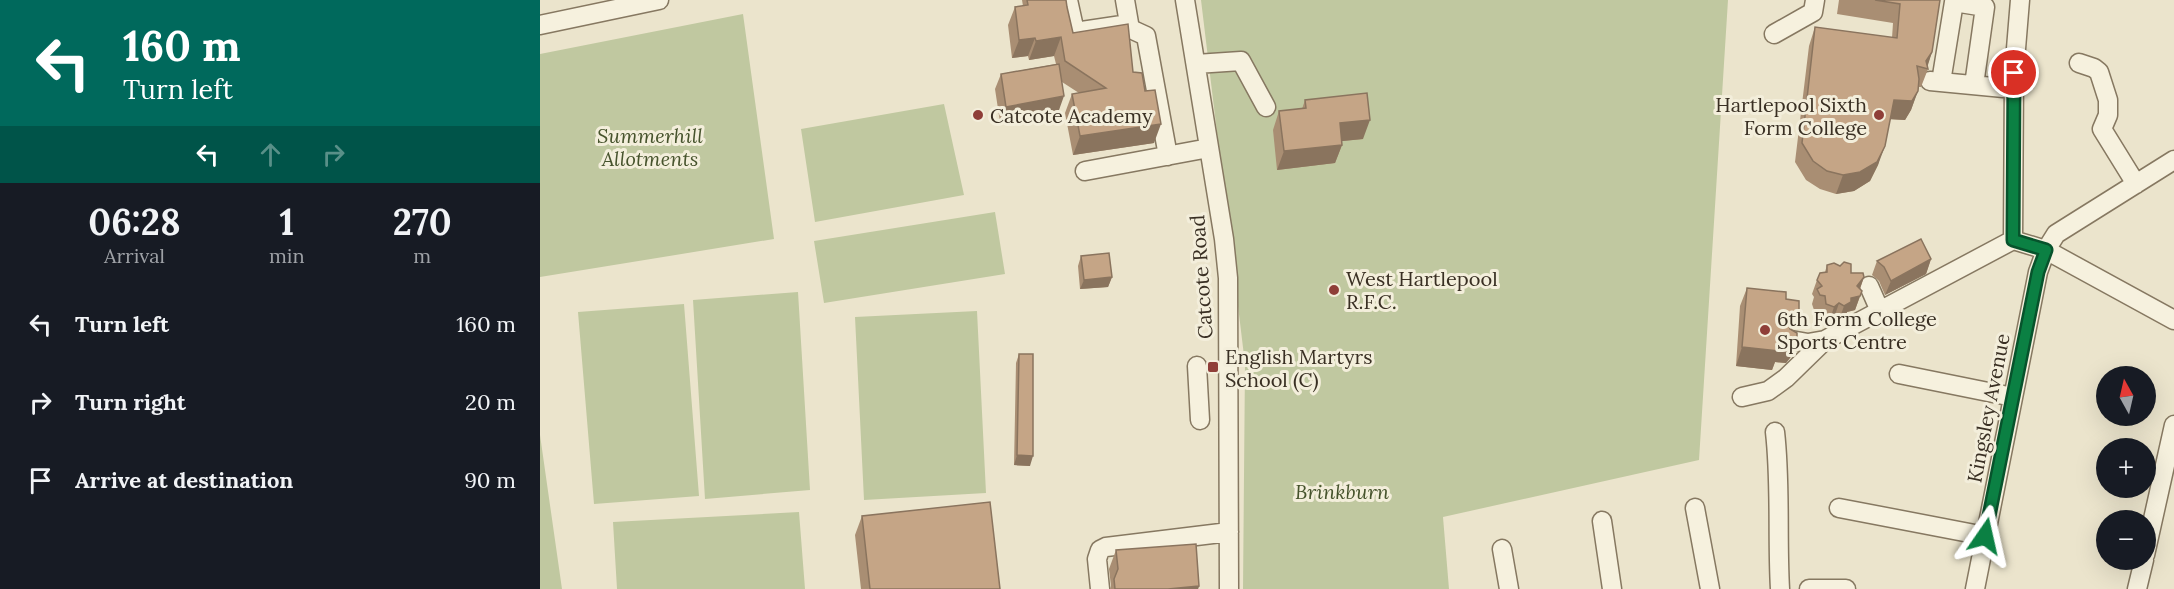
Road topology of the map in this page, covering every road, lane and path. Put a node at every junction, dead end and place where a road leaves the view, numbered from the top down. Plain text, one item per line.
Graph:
1 (659, 0) edge
2 (1068, 0) edge
3 (1125, 0) edge
4 (1185, 0) edge
5 (1815, 0) edge
6 (2020, 0) edge
7 (540, 25) edge
8 (1130, 29) junction
9 (1774, 34) dead end
10 (2079, 63) dead end
11 (1196, 64) junction
12 (1974, 85) junction
13 (2013, 89) junction
14 (1266, 107) dead end
15 (1209, 148) junction
16 (1168, 156) junction
17 (2174, 160) edge
18 (1085, 171) dead end
19 (2136, 184) junction
20 (2013, 240) junction
21 (2046, 250) junction
22 (1869, 286) dead end
23 (1880, 311) junction
24 (2174, 320) edge
25 (1791, 340) edge
26 (1826, 340) junction
27 (1197, 366) dead end
28 (1899, 374) dead end
29 (1742, 397) dead end
30 (2013, 398) junction
31 (1200, 420) dead end
32 (2174, 425) edge
33 (1774, 432) dead end
34 (1839, 507) dead end
35 (1695, 508) dead end
36 (2155, 510) edge
37 (1602, 521) dead end
38 (1229, 532) junction
39 (1985, 536) junction
40 (1502, 549) dead end
41 (2142, 570) edge
42 (1100, 589) edge
43 (1229, 589) edge
44 (1509, 589) edge
45 (1612, 589) edge
46 (1710, 589) edge
47 (1780, 589) edge
48 (1809, 589) edge
49 (1832, 589) edge
50 (1846, 589) edge
51 (1975, 589) edge
52 (2137, 589) edge

1 - 7 street
2 - 8 street
3 - 8 street
4 - 11 street, Catcote Road
5 - 9 street
6 - 13 street
8 - 16 street
10 - 19 street
11 - 14 street
11 - 15 street, Catcote Road
12 - 12 street
12 - 13 street
13 - 20 street
15 - 16 street
15 - 38 street, Catcote Road
16 - 18 street
17 - 19 street
19 - 21 street
20 - 21 street
20 - 23 street
21 - 24 street
21 - 30 street, Kingsley Avenue
22 - 23 street
23 - 26 street
25 - 26 street
26 - 29 street
27 - 31 street
28 - 30 street
30 - 39 street, Kingsley Avenue
32 - 36 street
33 - 47 street
34 - 39 street
35 - 46 street
37 - 45 street
38 - 42 street
38 - 43 street, Catcote Road
39 - 51 street, Kingsley Avenue
40 - 44 street
41 - 52 street
48 - 49 street
49 - 50 street

